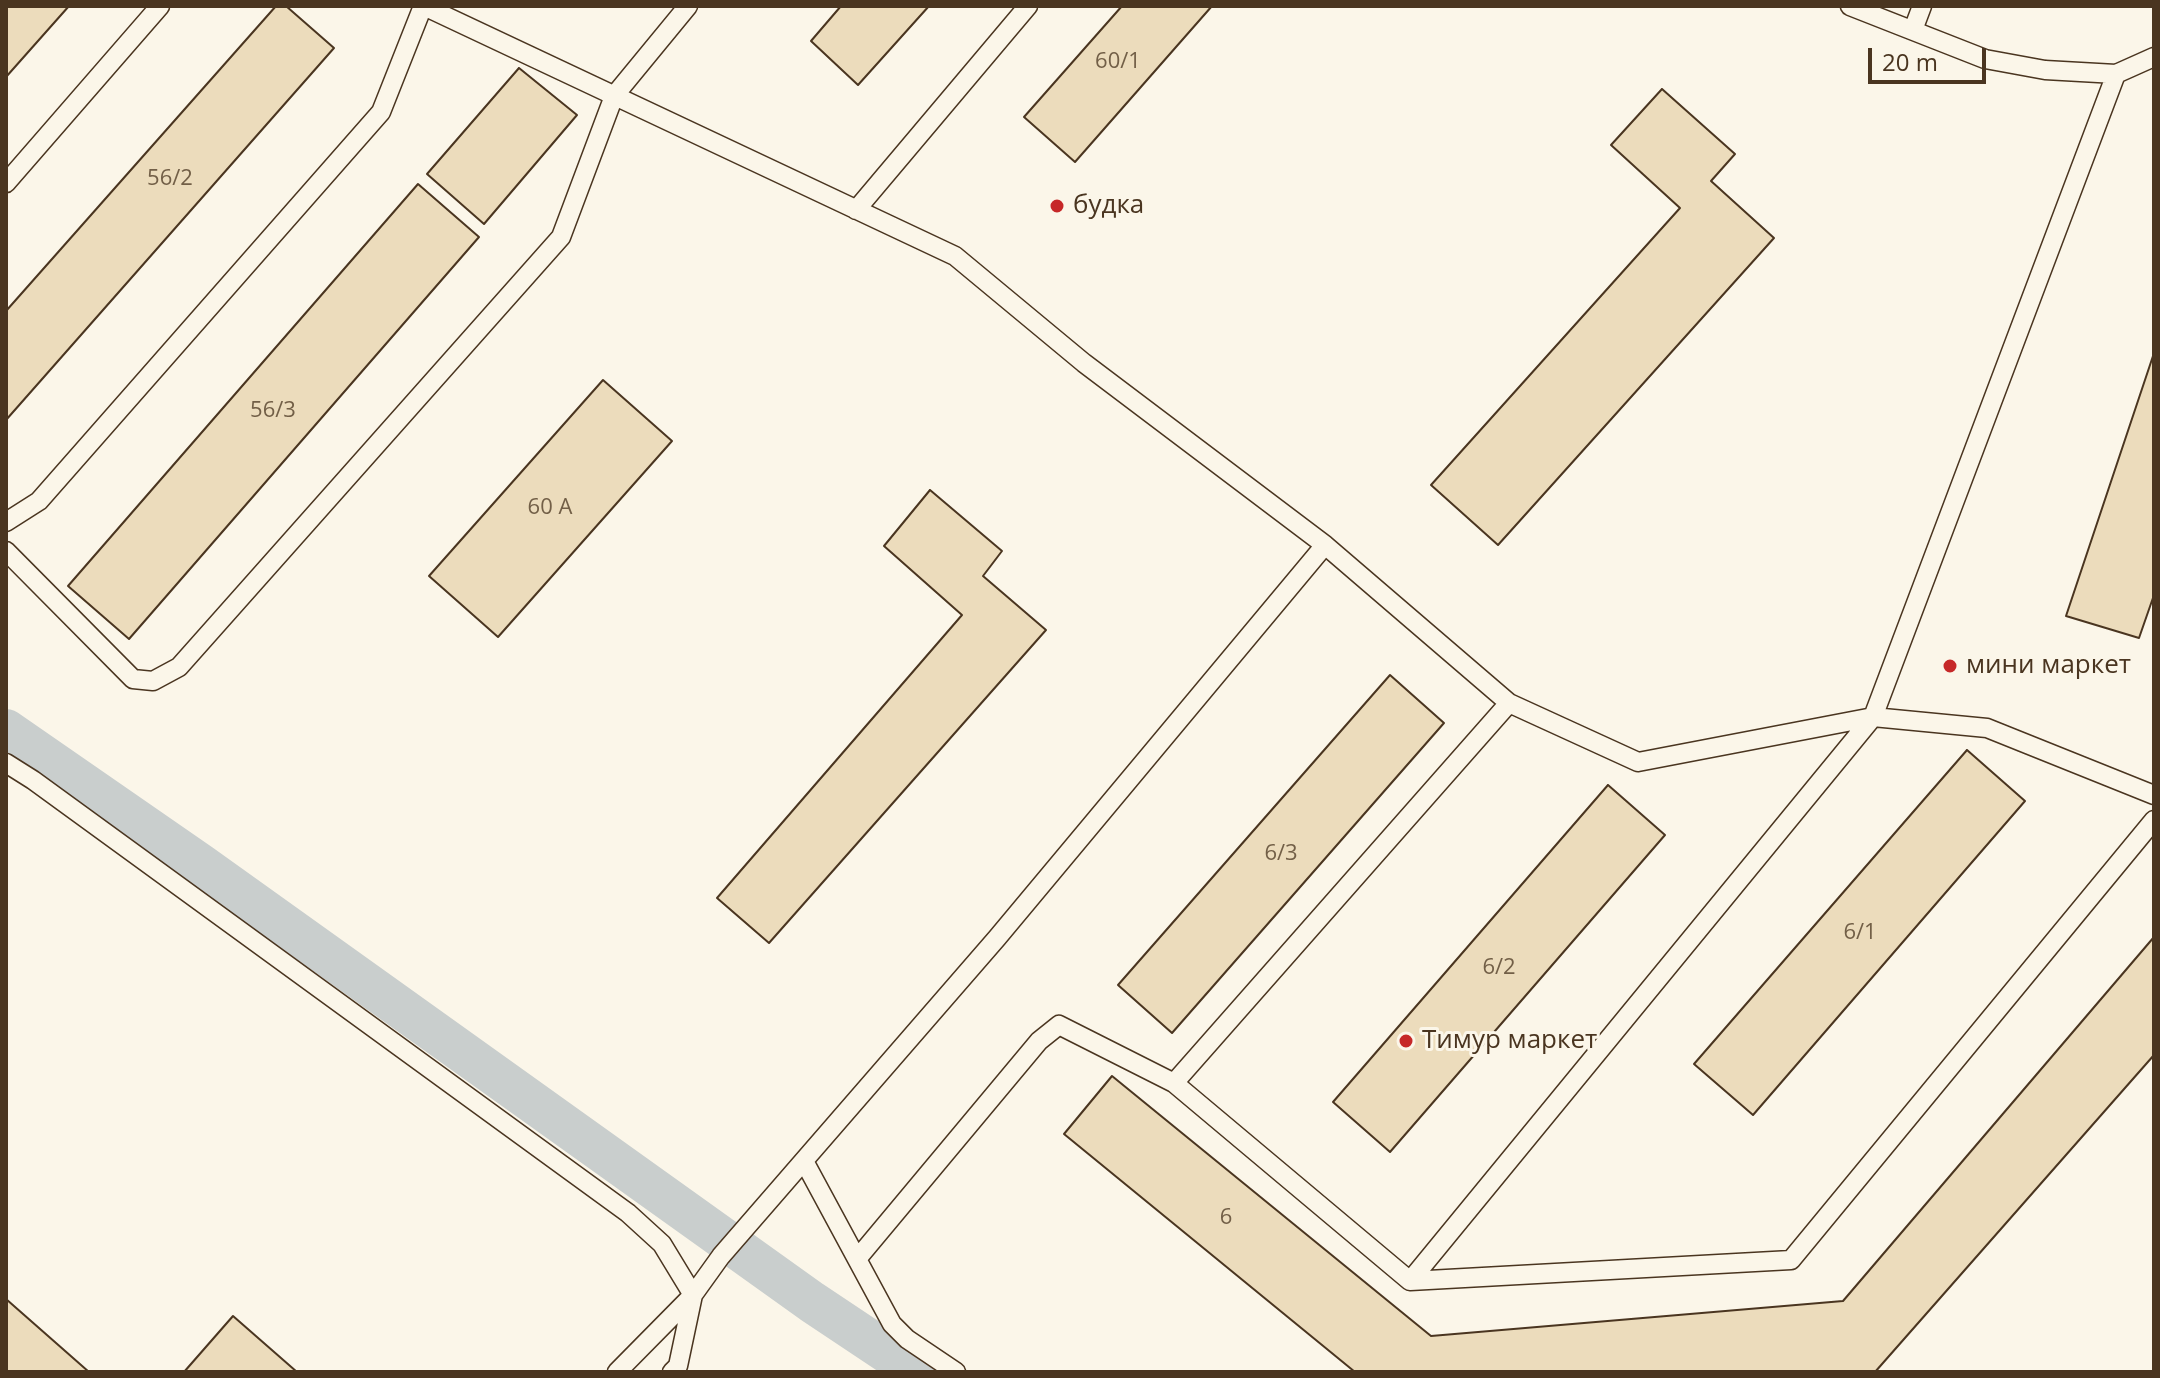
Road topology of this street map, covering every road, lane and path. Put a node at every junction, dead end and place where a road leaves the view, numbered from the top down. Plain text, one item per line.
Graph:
1 (160, 6) edge
2 (423, 6) edge
3 (688, 6) edge
4 (1028, 6) edge
5 (1850, 6) edge
6 (1922, 6) edge
7 (1913, 30) junction
8 (2154, 57) edge
9 (2116, 74) junction
10 (614, 96) junction
11 (6, 183) edge
12 (856, 210) junction
13 (6, 522) edge
14 (1325, 545) junction
15 (6, 551) edge
16 (1509, 703) junction
17 (1873, 717) junction
18 (6, 763) edge
19 (2154, 795) edge
20 (2154, 820) edge
21 (1174, 1083) junction
22 (804, 1161) junction
23 (857, 1259) junction
24 (1410, 1281) junction
25 (693, 1295) junction
26 (678, 1370) edge
27 (617, 1372) edge
28 (956, 1372) edge

1 - 11 lane
2 - 10 lane
2 - 13 lane
3 - 10 lane
4 - 12 lane
5 - 7 lane
6 - 7 lane
7 - 9 lane
8 - 9 lane
9 - 17 lane
10 - 12 lane
10 - 15 lane
12 - 14 lane
14 - 16 lane
14 - 22 lane
16 - 17 lane
16 - 21 lane
17 - 19 lane
17 - 24 lane
18 - 25 lane
20 - 24 lane
21 - 23 lane
21 - 24 lane
22 - 23 lane
22 - 25 lane
23 - 28 lane
25 - 26 lane
25 - 27 lane

